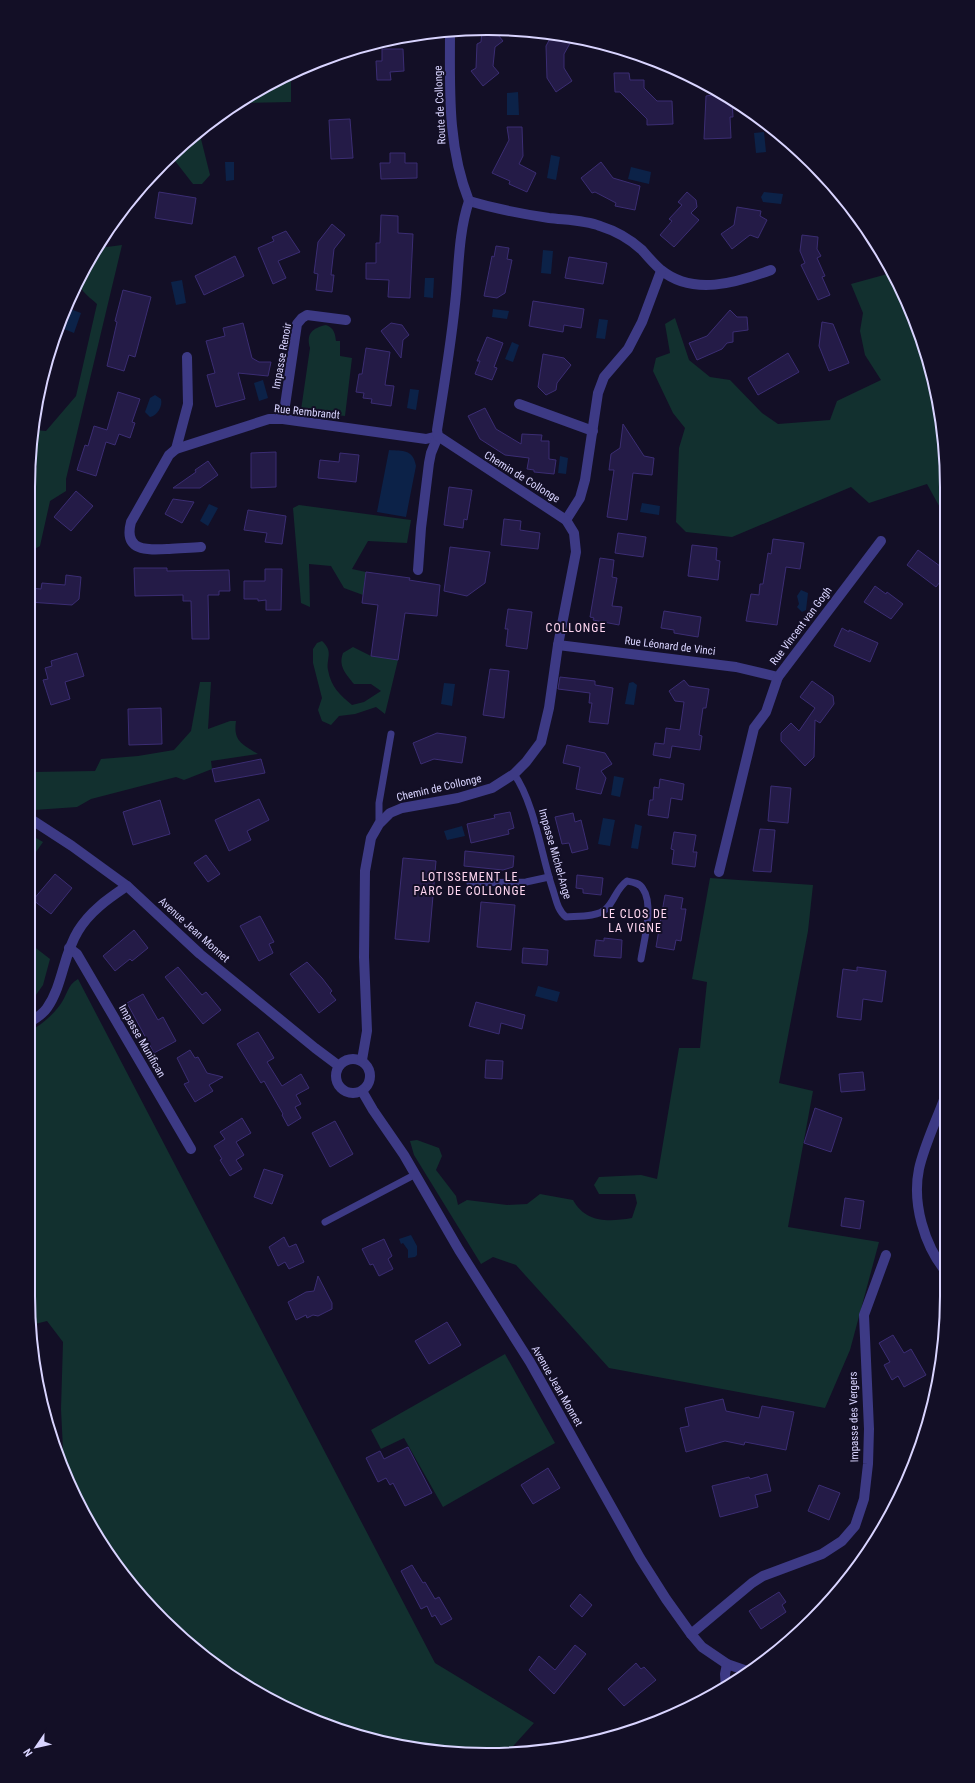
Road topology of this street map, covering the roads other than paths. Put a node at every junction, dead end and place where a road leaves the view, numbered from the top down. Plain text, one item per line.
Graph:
1 (450, 37) edge
2 (469, 201) junction
3 (661, 270) junction
4 (771, 270) dead end
5 (346, 320) dead end
6 (187, 356) dead end
7 (519, 404) dead end
8 (283, 420) junction
9 (593, 431) junction
10 (438, 436) junction
11 (176, 449) junction
12 (566, 520) junction
13 (881, 541) dead end
14 (201, 548) dead end
15 (418, 570) dead end
16 (558, 645) junction
17 (778, 677) junction
18 (391, 734) dead end
19 (514, 774) junction
20 (35, 822) edge
21 (379, 824) junction
22 (719, 872) dead end
23 (549, 877) junction
24 (470, 883) dead end
25 (127, 886) junction
26 (69, 948) junction
27 (641, 959) dead end
28 (35, 1018) edge
29 (362, 1060) junction
30 (339, 1066) junction
31 (362, 1091) junction
32 (940, 1111) edge
33 (191, 1149) dead end
34 (416, 1174) junction
35 (325, 1222) dead end
36 (886, 1255) dead end
37 (940, 1263) edge
38 (691, 1634) junction
39 (727, 1664) junction
40 (742, 1669) edge
41 (725, 1680) edge

1 - 2 street, Route de Collonge
2 - 3 street
2 - 10 street
3 - 4 street
3 - 9 street
5 - 8 street, Impasse Renoir
6 - 11 street
7 - 9 street
8 - 10 street, Rue Rembrandt
8 - 11 street, Rue Rembrandt
9 - 12 street
10 - 12 street, Chemin de Collonge
10 - 15 street
11 - 14 street
12 - 16 street, Chemin de Collonge
13 - 17 street, Rue Vincent van Gogh
16 - 17 street, Rue Léonard de Vinci
16 - 19 street, Chemin de Collonge
17 - 22 street, Rue Vincent van Gogh
18 - 21 lane
19 - 21 street, Chemin de Collonge
19 - 23 lane, Impasse Michel-Ange
20 - 25 street, Avenue Jean Monnet
21 - 29 street, Chemin de Collonge
23 - 24 lane
23 - 27 lane, Impasse Michel-Ange
25 - 26 street
25 - 30 street, Avenue Jean Monnet
26 - 28 street
26 - 33 street, Impasse Munifican
29 - 30 street
29 - 31 street
30 - 31 street
31 - 34 street, Avenue Jean Monnet
32 - 37 street
34 - 35 lane
34 - 38 street, Avenue Jean Monnet
36 - 38 street, Impasse des Vergers
38 - 39 street, Avenue Jean Monnet
39 - 40 street, Avenue Jean Monnet
39 - 41 street

